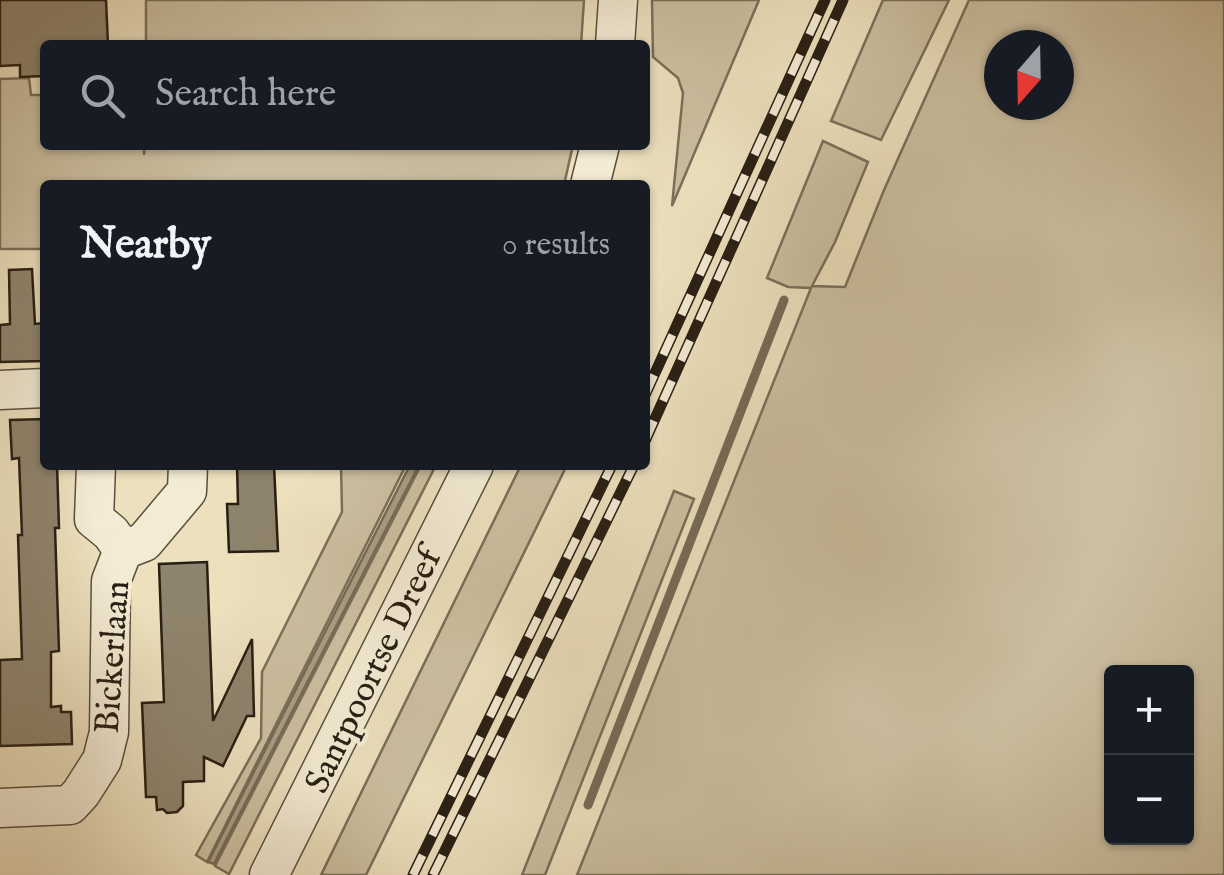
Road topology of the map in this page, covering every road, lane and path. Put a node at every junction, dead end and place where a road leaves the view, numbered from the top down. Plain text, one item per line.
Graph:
1 (618, 0) edge
2 (615, 40) edge
3 (599, 150) edge
4 (591, 180) edge
5 (40, 388) edge
6 (0, 390) edge
7 (96, 470) edge
8 (188, 470) edge
9 (472, 470) edge
10 (123, 550) junction
11 (0, 808) edge
12 (269, 875) edge

1 - 2 street
3 - 4 street
5 - 6 street
7 - 10 street, Bickerlaan
8 - 10 street, Bickerlaan
9 - 12 street, Santpoortse Dreef
10 - 11 street, Bickerlaan

